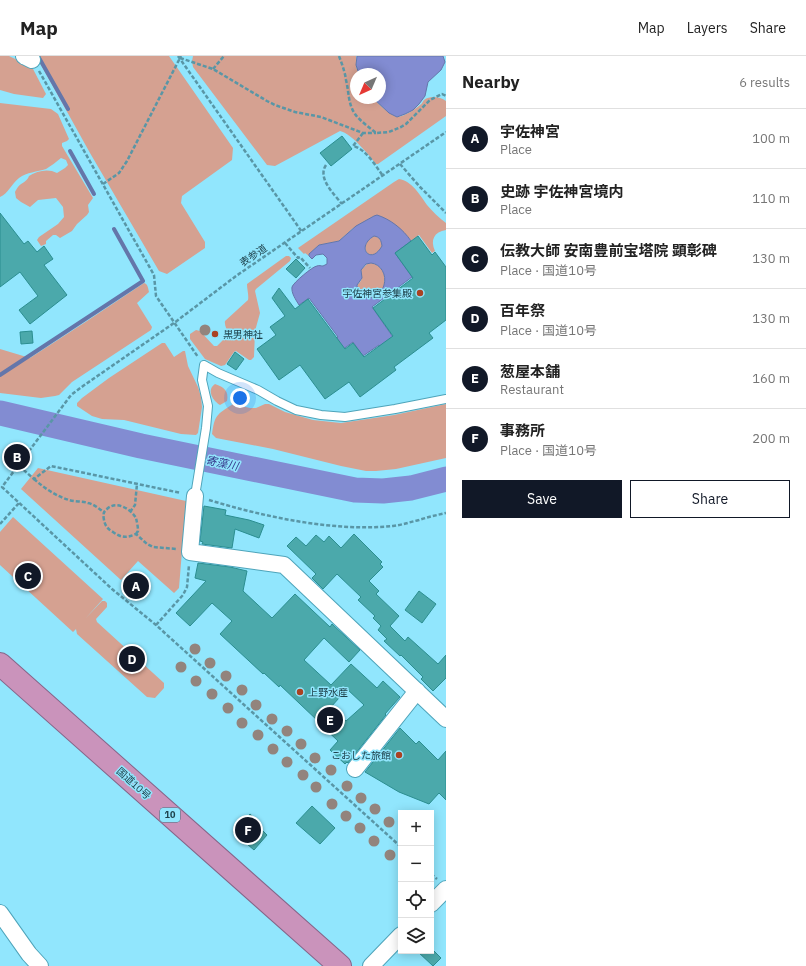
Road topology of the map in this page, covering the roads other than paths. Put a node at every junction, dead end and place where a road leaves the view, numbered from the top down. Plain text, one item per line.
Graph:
1 (446, 399) edge
2 (196, 493) joint
3 (0, 664) edge
4 (417, 690) junction
5 (446, 719) edge
6 (355, 769) dead end
7 (446, 888) edge
8 (434, 901) edge
9 (0, 913) edge
10 (398, 938) edge
11 (40, 966) edge
12 (340, 966) edge
13 (371, 966) edge

1 - 2 lane
2 - 4 street
3 - 12 highway, 国道10号 / 10
4 - 5 street
4 - 6 street
7 - 8 street
9 - 11 street
10 - 13 street

